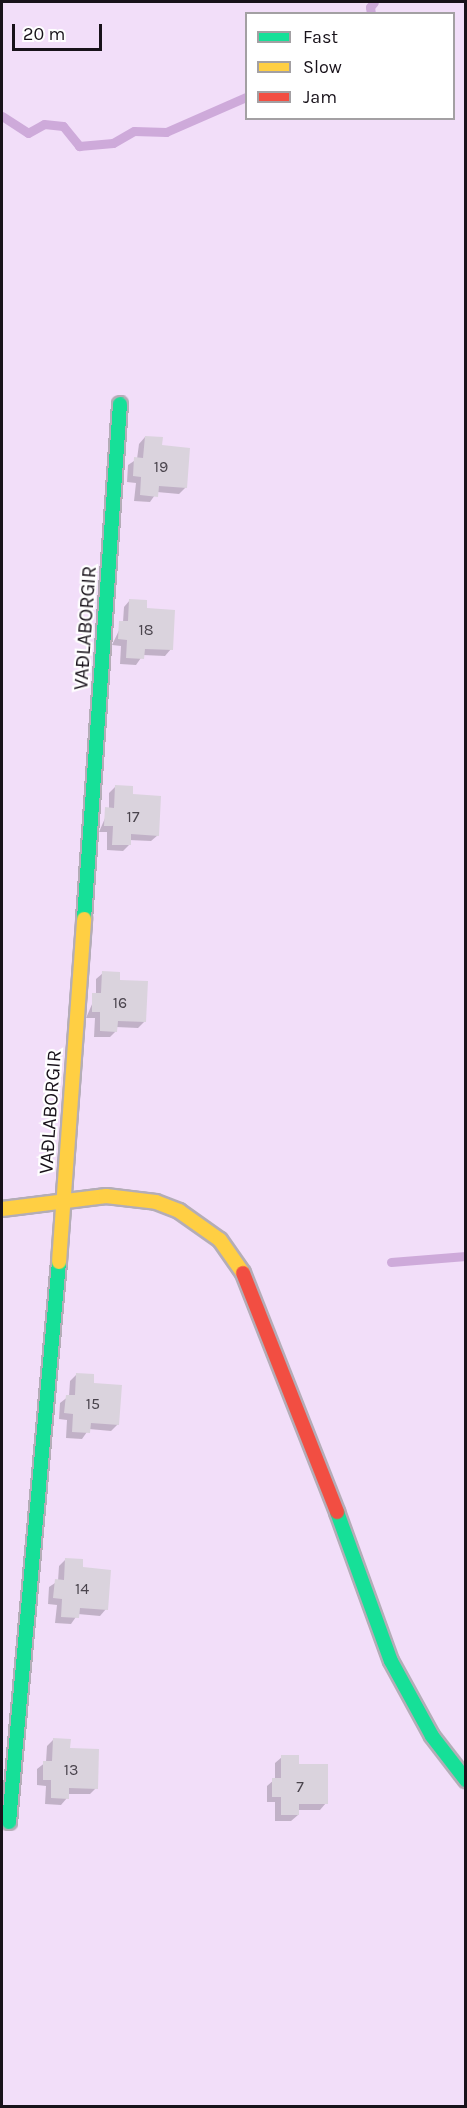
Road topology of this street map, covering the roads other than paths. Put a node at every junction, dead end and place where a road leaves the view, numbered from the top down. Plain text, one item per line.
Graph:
1 (120, 404) dead end
2 (64, 1201) junction
3 (2, 1209) edge
4 (465, 1780) edge
5 (9, 1822) dead end

1 - 2 street, VAÐLABORGIR
2 - 3 street
2 - 4 street
2 - 5 street, VAÐLABORGIR

